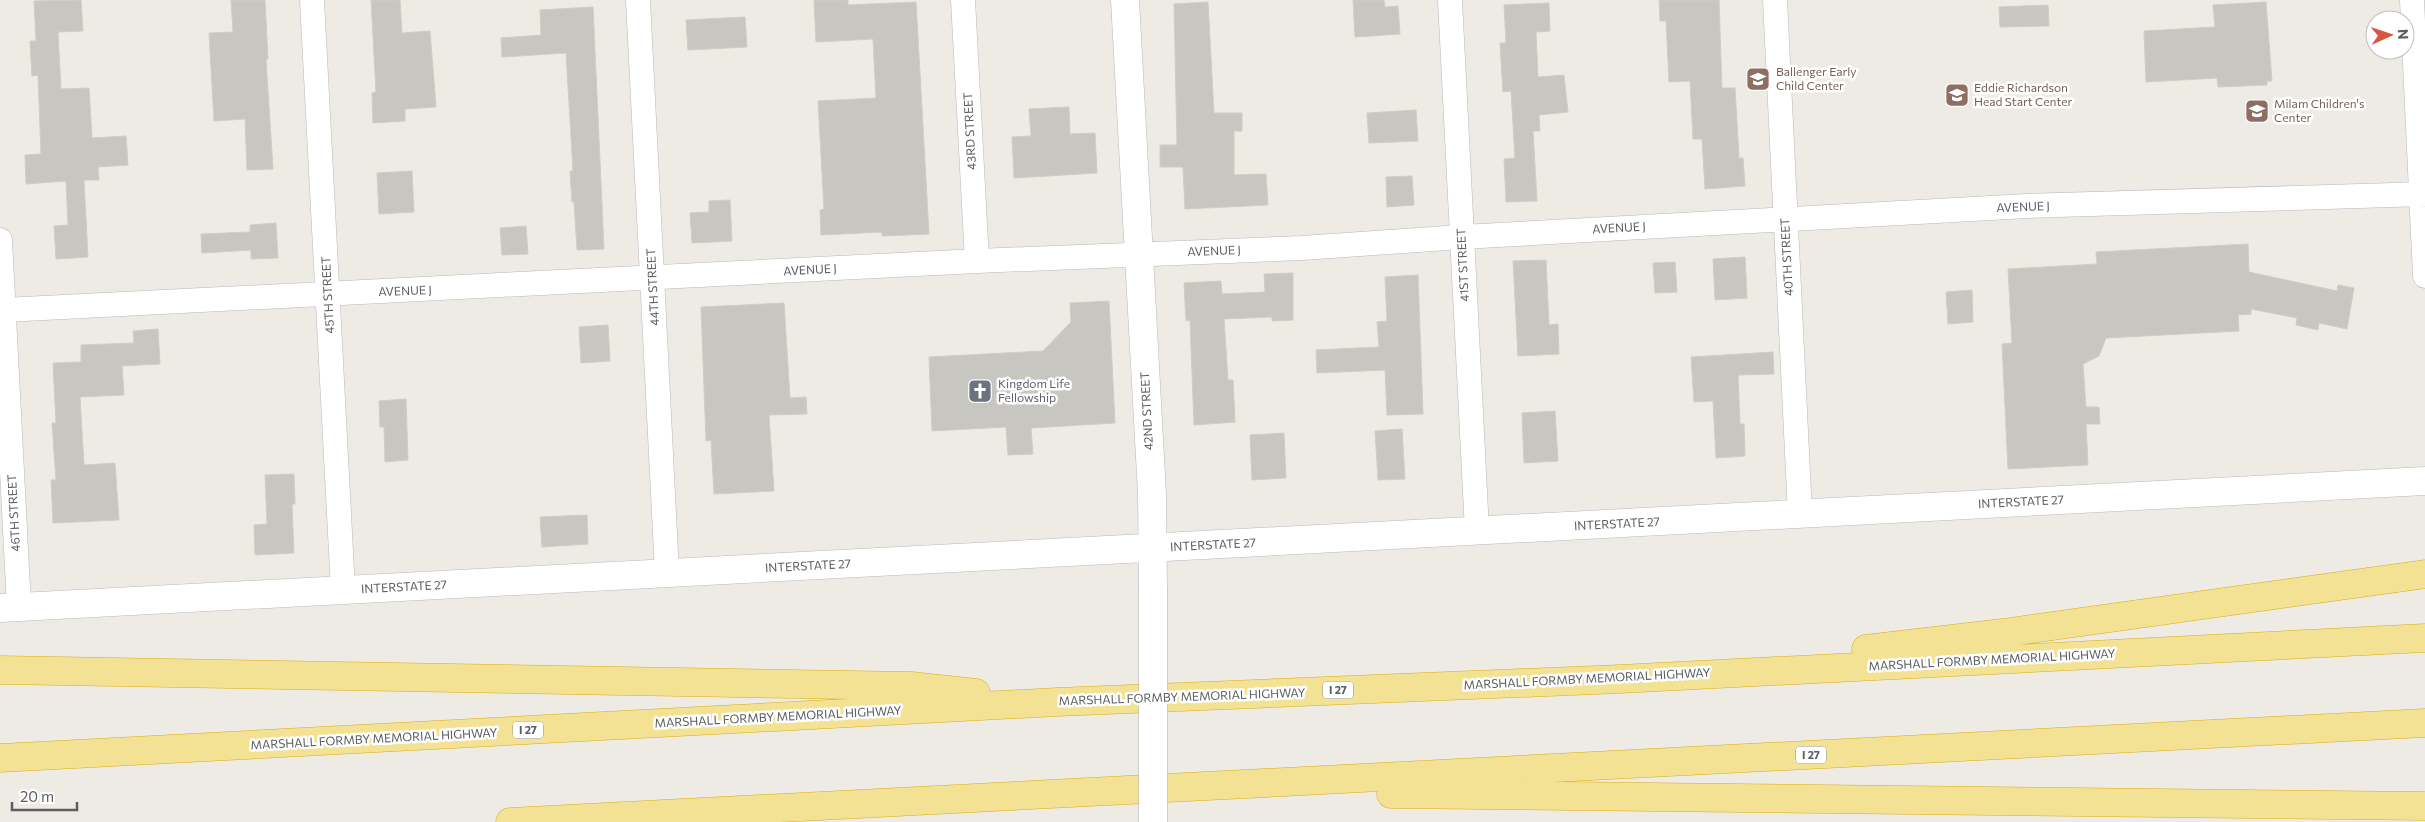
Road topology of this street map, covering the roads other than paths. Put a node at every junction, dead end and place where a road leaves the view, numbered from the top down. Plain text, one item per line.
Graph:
1 (312, 0) edge
2 (638, 0) edge
3 (963, 0) edge
4 (1125, 0) edge
5 (1450, 0) edge
6 (1775, 0) edge
7 (2412, 0) edge
8 (2423, 194) edge
9 (1785, 219) junction
10 (1462, 237) junction
11 (0, 240) edge
12 (1139, 254) junction
13 (977, 261) junction
14 (2425, 276) edge
15 (653, 278) junction
16 (328, 294) junction
17 (4, 310) junction
18 (2425, 481) edge
19 (1800, 514) junction
20 (1476, 531) junction
21 (1152, 548) junction
22 (667, 573) junction
23 (2425, 574) edge
24 (343, 590) junction
25 (9, 608) edge
26 (2425, 638) edge
27 (0, 670) edge
28 (1620, 679) junction
29 (1057, 702) junction
30 (2425, 723) edge
31 (0, 758) edge
32 (1197, 788) junction
33 (1055, 795) junction
34 (2425, 806) edge
35 (510, 822) edge
36 (836, 822) edge
37 (1153, 822) edge

1 - 16 street, 45TH STREET
2 - 15 street, 44TH STREET
3 - 13 street, 43RD STREET
4 - 12 main road, 42ND STREET
5 - 10 street, 41ST STREET
6 - 9 street, 40TH STREET
7 - 8 street
8 - 9 street, AVENUE J
8 - 14 street
9 - 10 street, AVENUE J
9 - 19 street, 40TH STREET
10 - 12 street, AVENUE J
10 - 20 street, 41ST STREET
11 - 17 street, 46TH STREET
12 - 13 street, AVENUE J
12 - 21 main road, 42ND STREET
13 - 15 street, AVENUE J
15 - 16 street, AVENUE J
15 - 22 street, 44TH STREET
16 - 17 street, AVENUE J
16 - 24 street, 45TH STREET
17 - 25 street, 46TH STREET
18 - 19 main road, INTERSTATE 27
19 - 20 main road, INTERSTATE 27
20 - 21 main road, INTERSTATE 27
21 - 22 main road, INTERSTATE 27
21 - 37 main road, 42ND STREET, bridge
22 - 24 main road, INTERSTATE 27
23 - 28 highway
24 - 25 main road, INTERSTATE 27
26 - 28 highway, MARSHALL FORMBY MEMORIAL HIGHWAY / I 27
27 - 29 highway
28 - 29 highway, MARSHALL FORMBY MEMORIAL HIGHWAY / I 27
29 - 31 highway, MARSHALL FORMBY MEMORIAL HIGHWAY / I 27
30 - 32 highway, I 27
32 - 33 highway, I 27
32 - 34 highway
33 - 35 highway, I 27
33 - 36 highway

